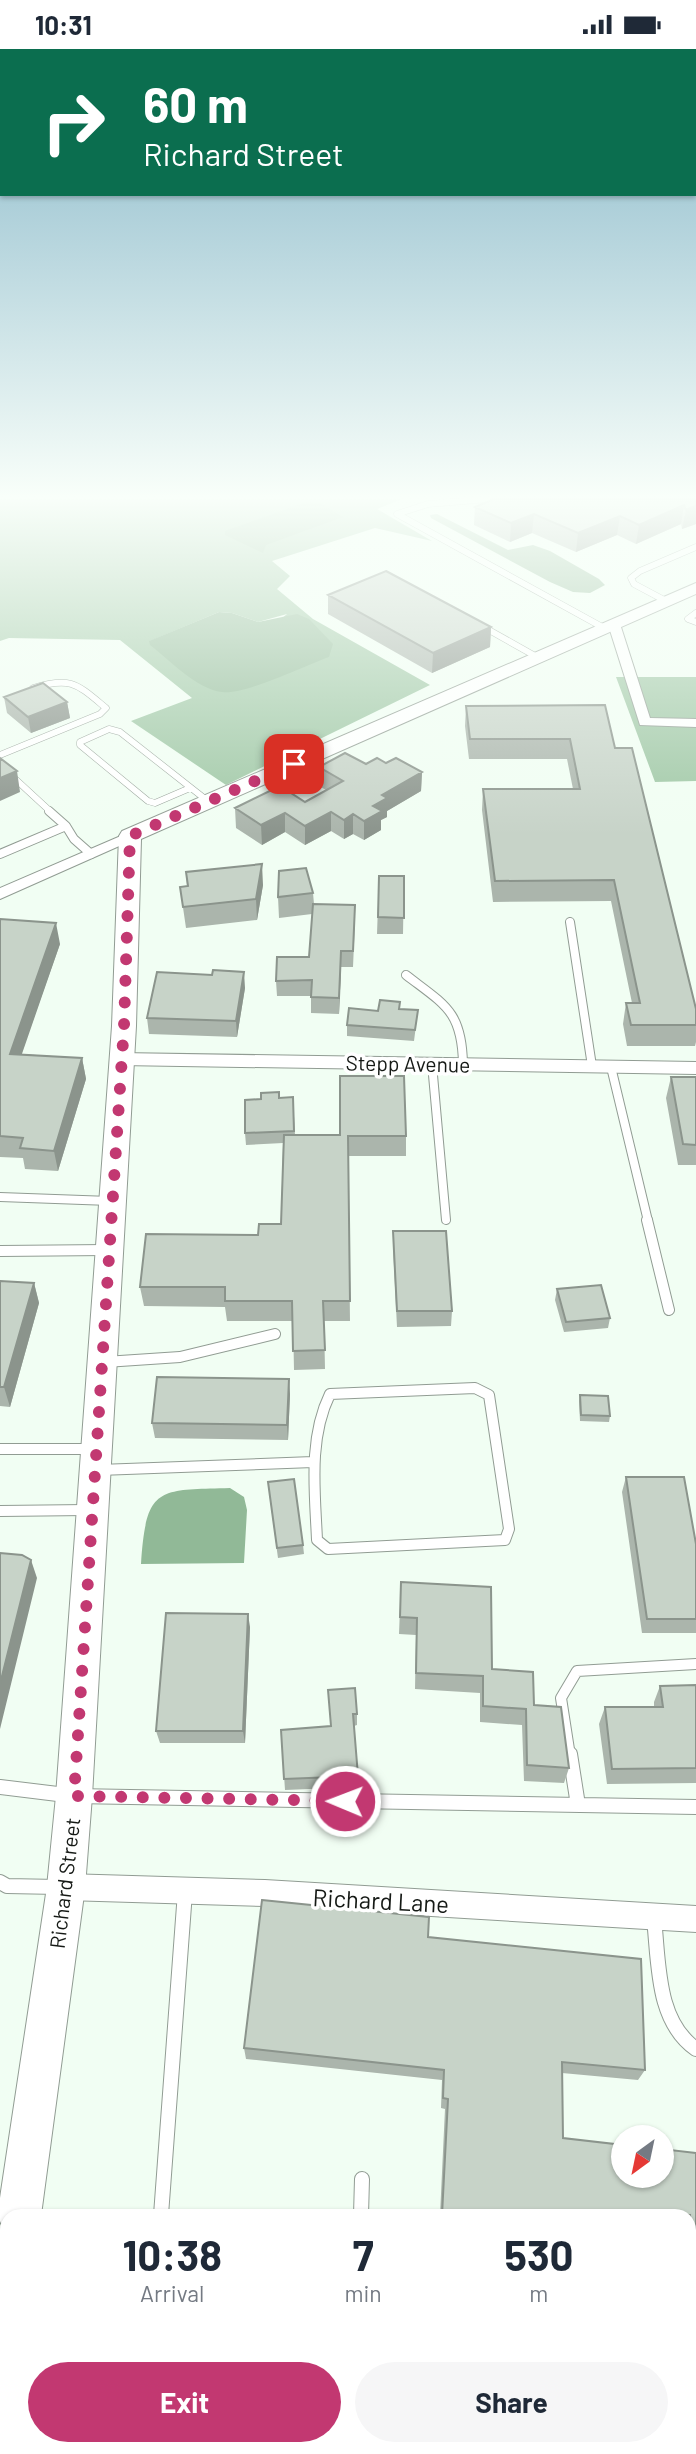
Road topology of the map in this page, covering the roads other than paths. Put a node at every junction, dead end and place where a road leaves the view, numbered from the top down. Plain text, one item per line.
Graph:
1 (581, 611) edge
2 (643, 611) edge
3 (696, 613) edge
4 (469, 618) edge
5 (696, 622) edge
6 (609, 626) junction
7 (537, 657) junction
8 (24, 692) edge
9 (696, 723) edge
10 (0, 755) edge
11 (0, 765) edge
12 (190, 788) junction
13 (209, 802) junction
14 (66, 826) junction
15 (130, 836) junction
16 (0, 854) edge
17 (91, 854) junction
18 (0, 894) edge
19 (570, 922) dead end
20 (406, 975) dead end
21 (120, 1059) junction
22 (432, 1064) junction
23 (463, 1064) junction
24 (592, 1066) junction
25 (611, 1067) junction
26 (696, 1068) edge
27 (0, 1196) edge
28 (111, 1201) junction
29 (446, 1220) dead end
30 (107, 1249) junction
31 (0, 1251) edge
32 (669, 1310) dead end
33 (275, 1334) dead end
34 (101, 1363) junction
35 (0, 1449) edge
36 (96, 1459) junction
37 (313, 1462) junction
38 (93, 1510) junction
39 (0, 1511) edge
40 (696, 1664) edge
41 (0, 1787) edge
42 (74, 1796) junction
43 (578, 1805) junction
44 (696, 1807) edge
45 (0, 1882) edge
46 (66, 1887) junction
47 (185, 1891) junction
48 (654, 1917) junction
49 (696, 1919) edge
50 (696, 2049) edge
51 (362, 2179) dead end
52 (20, 2209) edge
53 (161, 2209) edge
54 (360, 2209) edge

1 - 6 lane
2 - 6 street
3 - 5 lane
4 - 7 lane
6 - 7 street
6 - 9 street
7 - 13 street
8 - 10 lane
11 - 14 lane
12 - 12 lane
12 - 13 lane
13 - 15 street
14 - 16 lane
14 - 17 lane
15 - 17 street
15 - 21 street, Richard Street
17 - 18 street
19 - 24 lane
20 - 23 lane
21 - 22 street, Stepp Avenue
21 - 28 street, Richard Street
22 - 23 street, Stepp Avenue
22 - 29 lane
23 - 24 street, Stepp Avenue
24 - 25 street, Stepp Avenue
25 - 26 street, Stepp Avenue
25 - 32 lane
27 - 28 lane
28 - 30 street, Richard Street
30 - 31 lane
30 - 34 street, Richard Street
33 - 34 lane
34 - 36 street, Richard Street
35 - 36 lane
36 - 37 lane
36 - 38 street, Richard Street
37 - 37 lane
38 - 39 lane
38 - 42 street, Richard Street
40 - 43 lane
41 - 42 lane
42 - 43 lane
42 - 46 street, Richard Street
43 - 44 lane
45 - 46 lane
46 - 47 street, Richard Lane
46 - 52 street, Richard Street
47 - 48 street, Richard Lane
47 - 53 lane
48 - 49 street, Richard Lane
48 - 50 lane
51 - 54 lane

